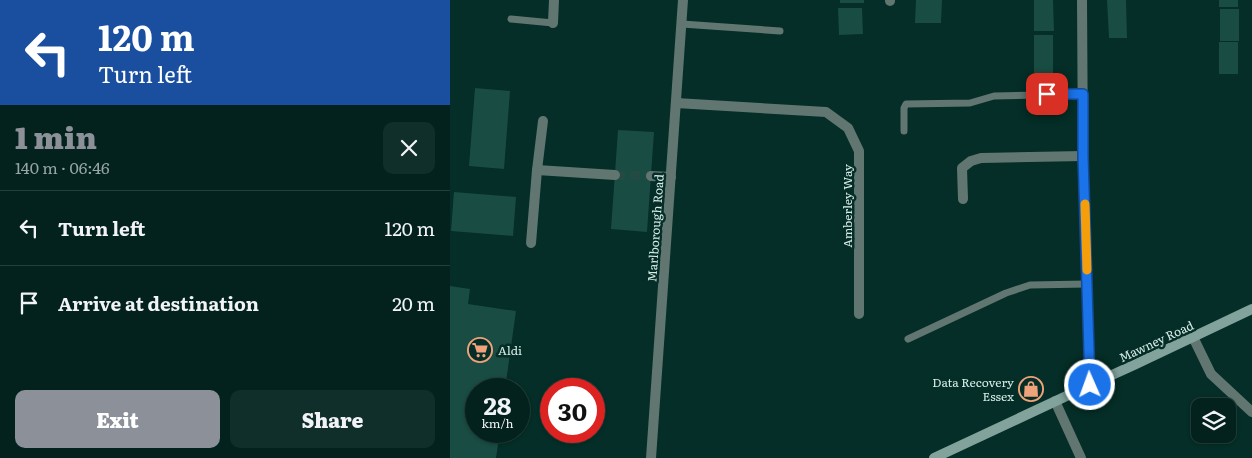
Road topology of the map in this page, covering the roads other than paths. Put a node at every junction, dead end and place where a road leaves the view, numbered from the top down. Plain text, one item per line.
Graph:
1 (554, 0) edge
2 (683, 0) edge
3 (1082, 0) edge
4 (512, 19) dead end
5 (553, 24) joint
6 (682, 24) junction
7 (780, 31) dead end
8 (1083, 94) junction
9 (676, 103) junction
10 (543, 121) dead end
11 (904, 131) dead end
12 (1083, 156) junction
13 (537, 170) junction
14 (615, 175) tunnel mouth
15 (651, 176) tunnel mouth
16 (671, 177) junction
17 (963, 199) dead end
18 (531, 243) dead end
19 (1087, 284) junction
20 (1252, 309) edge
21 (860, 314) dead end
22 (1193, 337) junction
23 (908, 339) dead end
24 (1090, 385) junction
25 (1055, 402) junction
26 (1252, 412) edge
27 (651, 458) edge
28 (934, 458) edge
29 (1081, 458) edge

1 - 5 street
2 - 6 street, Marlborough Road
3 - 8 street
4 - 5 lane
6 - 7 lane
6 - 9 street, Marlborough Road
8 - 11 lane
8 - 12 street
9 - 16 street, Marlborough Road
9 - 21 street, Amberley Way
10 - 13 street
12 - 17 street
12 - 19 street
13 - 14 street
13 - 18 street
15 - 16 street
16 - 27 street, Marlborough Road
19 - 23 lane
19 - 24 street
20 - 22 street, Mawney Road
22 - 24 street, Mawney Road
22 - 26 street
24 - 25 street, Mawney Road
25 - 28 street, Mawney Road
25 - 29 street

